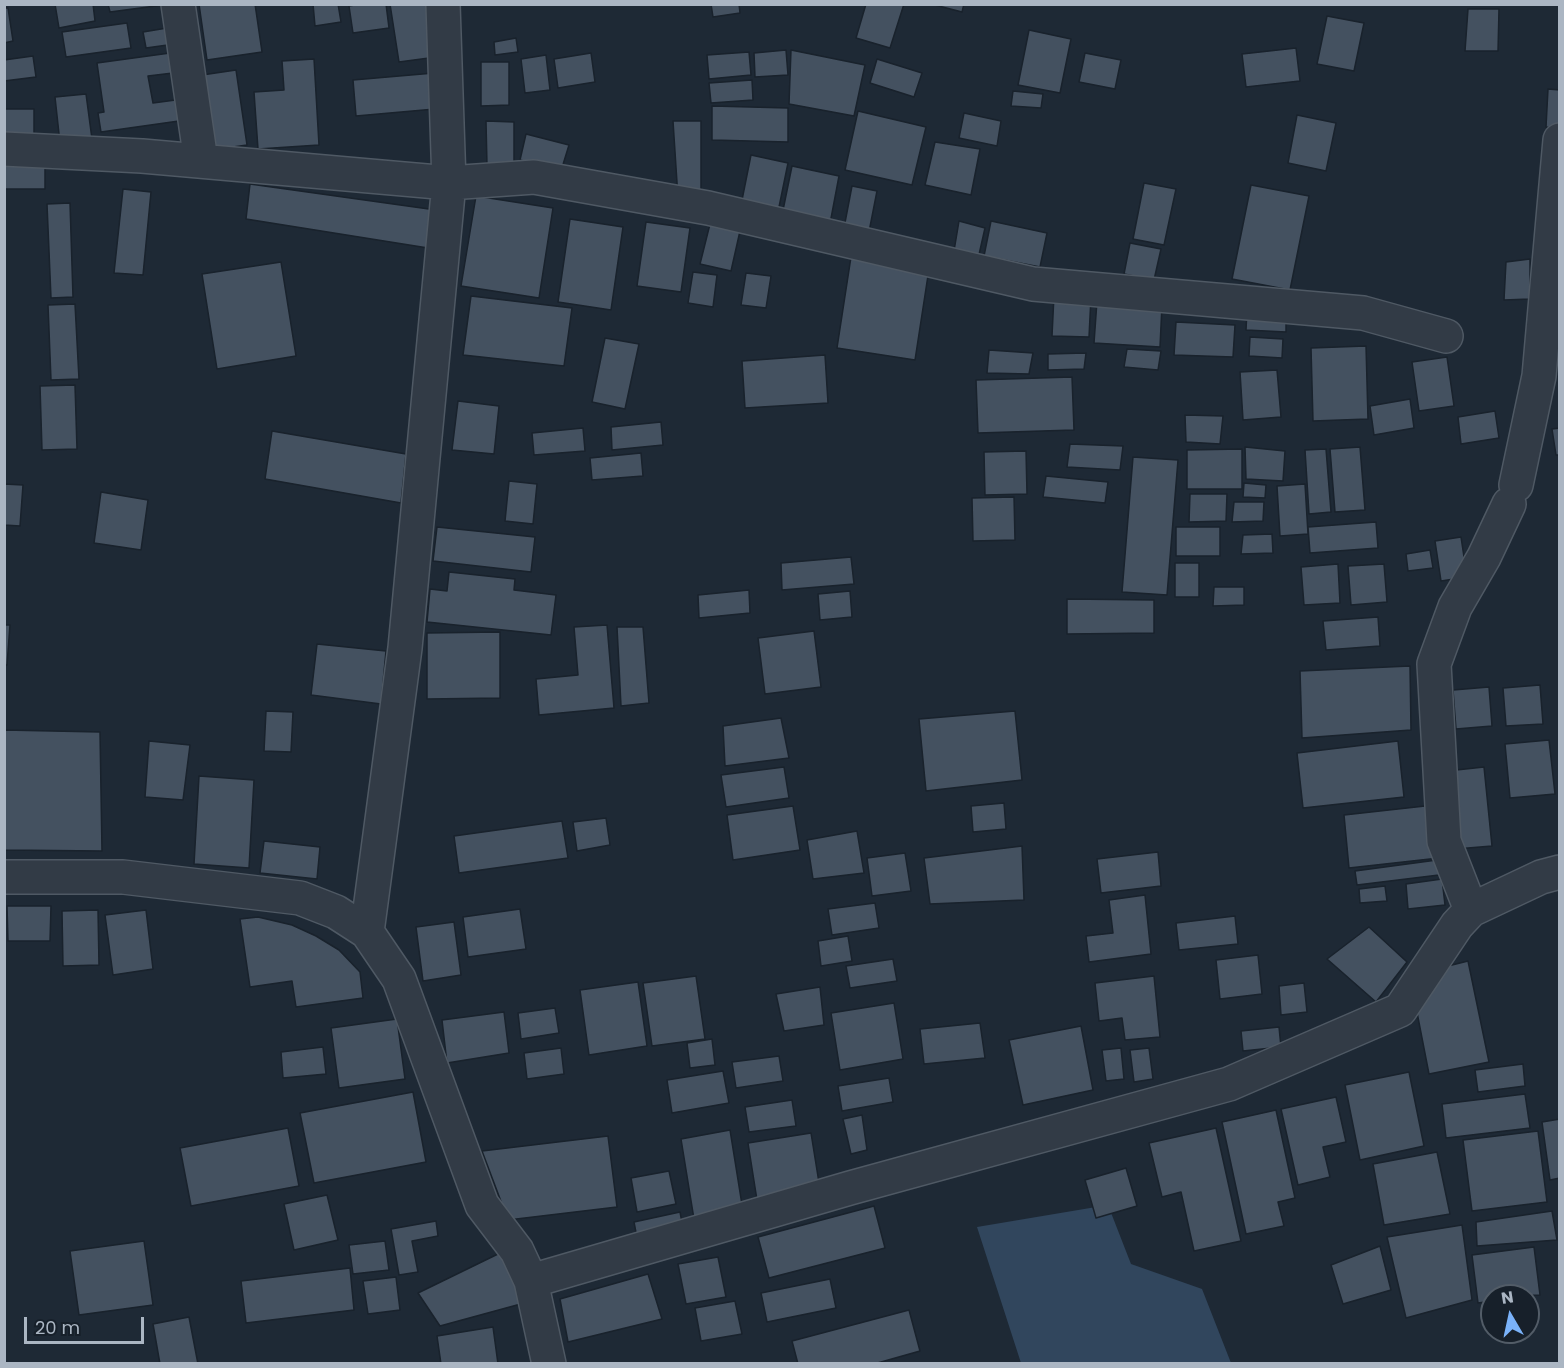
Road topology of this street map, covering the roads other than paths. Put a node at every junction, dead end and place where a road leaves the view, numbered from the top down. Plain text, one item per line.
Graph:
1 (178, 4) edge
2 (443, 4) edge
3 (1560, 140) edge
4 (4, 149) edge
5 (201, 161) junction
6 (449, 183) junction
7 (1446, 336) dead end
8 (1560, 872) edge
9 (4, 877) edge
10 (1471, 910) junction
11 (367, 932) junction
12 (531, 1281) junction
13 (549, 1364) edge

1 - 5 street
2 - 6 street
3 - 10 street
4 - 5 street
5 - 6 street
6 - 7 street
6 - 11 street
8 - 10 street
9 - 11 street
10 - 12 street
11 - 12 street
12 - 13 street

